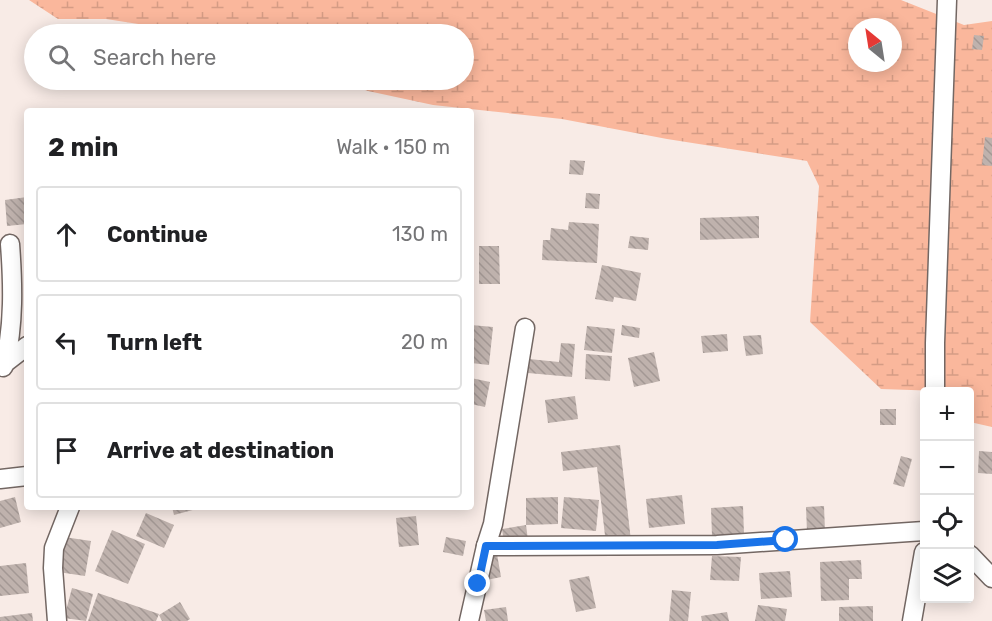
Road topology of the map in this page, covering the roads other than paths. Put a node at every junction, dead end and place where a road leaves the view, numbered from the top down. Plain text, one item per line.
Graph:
1 (947, 0) edge
2 (10, 243) dead end
3 (525, 328) dead end
4 (24, 349) edge
5 (3, 367) edge
6 (935, 387) edge
7 (24, 476) edge
8 (0, 479) edge
9 (69, 510) edge
10 (920, 531) edge
11 (486, 546) junction
12 (974, 560) edge
13 (920, 575) edge
14 (992, 578) edge
15 (57, 621) edge
16 (469, 621) edge
17 (912, 621) edge

1 - 6 street
2 - 5 street
3 - 11 street
4 - 5 street
7 - 8 street
9 - 15 street
10 - 11 street
11 - 16 street
12 - 14 street
13 - 17 street

